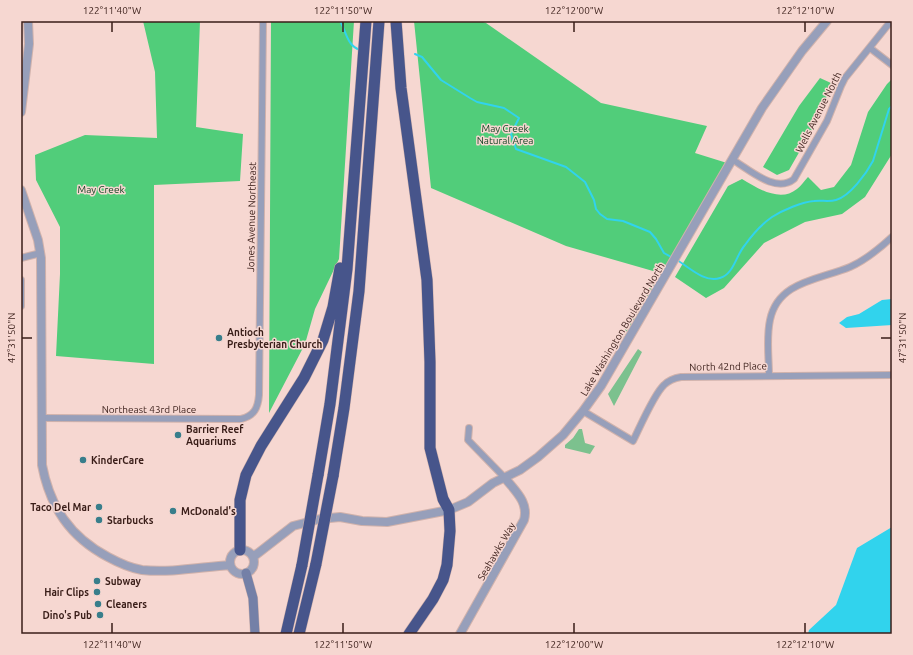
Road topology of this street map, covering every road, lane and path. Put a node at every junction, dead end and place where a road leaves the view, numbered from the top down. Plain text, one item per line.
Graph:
1 (28, 21) edge
2 (263, 21) edge
3 (366, 21) edge
4 (379, 21) edge
5 (396, 21) edge
6 (827, 21) edge
7 (890, 21) edge
8 (870, 48) junction
9 (892, 65) edge
10 (21, 112) edge
11 (356, 158) junction
12 (733, 160) junction
13 (21, 190) edge
14 (892, 237) edge
15 (41, 253) junction
16 (21, 258) edge
17 (21, 280) edge
18 (22, 306) edge
19 (892, 375) edge
20 (769, 376) junction
21 (583, 411) junction
22 (255, 412) joint
23 (41, 418) junction
24 (469, 428) dead end
25 (505, 478) junction
26 (449, 510) junction
27 (240, 550) junction
28 (253, 557) junction
29 (230, 565) junction
30 (246, 573) junction
31 (255, 634) edge
32 (286, 634) edge
33 (299, 634) edge
34 (409, 634) edge
35 (460, 634) edge

1 - 10 street
2 - 22 street, Jones Avenue Northeast
3 - 11 highway
4 - 33 highway, bridge
5 - 26 highway
6 - 12 street, Lake Washington Boulevard North
7 - 8 street, Wells Avenue North
8 - 9 street
8 - 12 street, Wells Avenue North
11 - 27 highway
11 - 32 highway, bridge
12 - 21 street, Lake Washington Boulevard North
13 - 15 street
14 - 20 street
15 - 16 street
15 - 23 street
17 - 18 street
19 - 20 street, North 42nd Place
20 - 21 street, North 42nd Place
21 - 25 street, Lake Washington Boulevard North
22 - 23 street, Northeast 43rd Place
23 - 29 street
24 - 25 street
25 - 26 street, Lake Washington Boulevard North
25 - 35 street, Seahawks Way
26 - 28 street, Lake Washington Boulevard North
26 - 34 highway
27 - 28 street
27 - 29 street
28 - 30 street
29 - 30 street
30 - 31 main road

